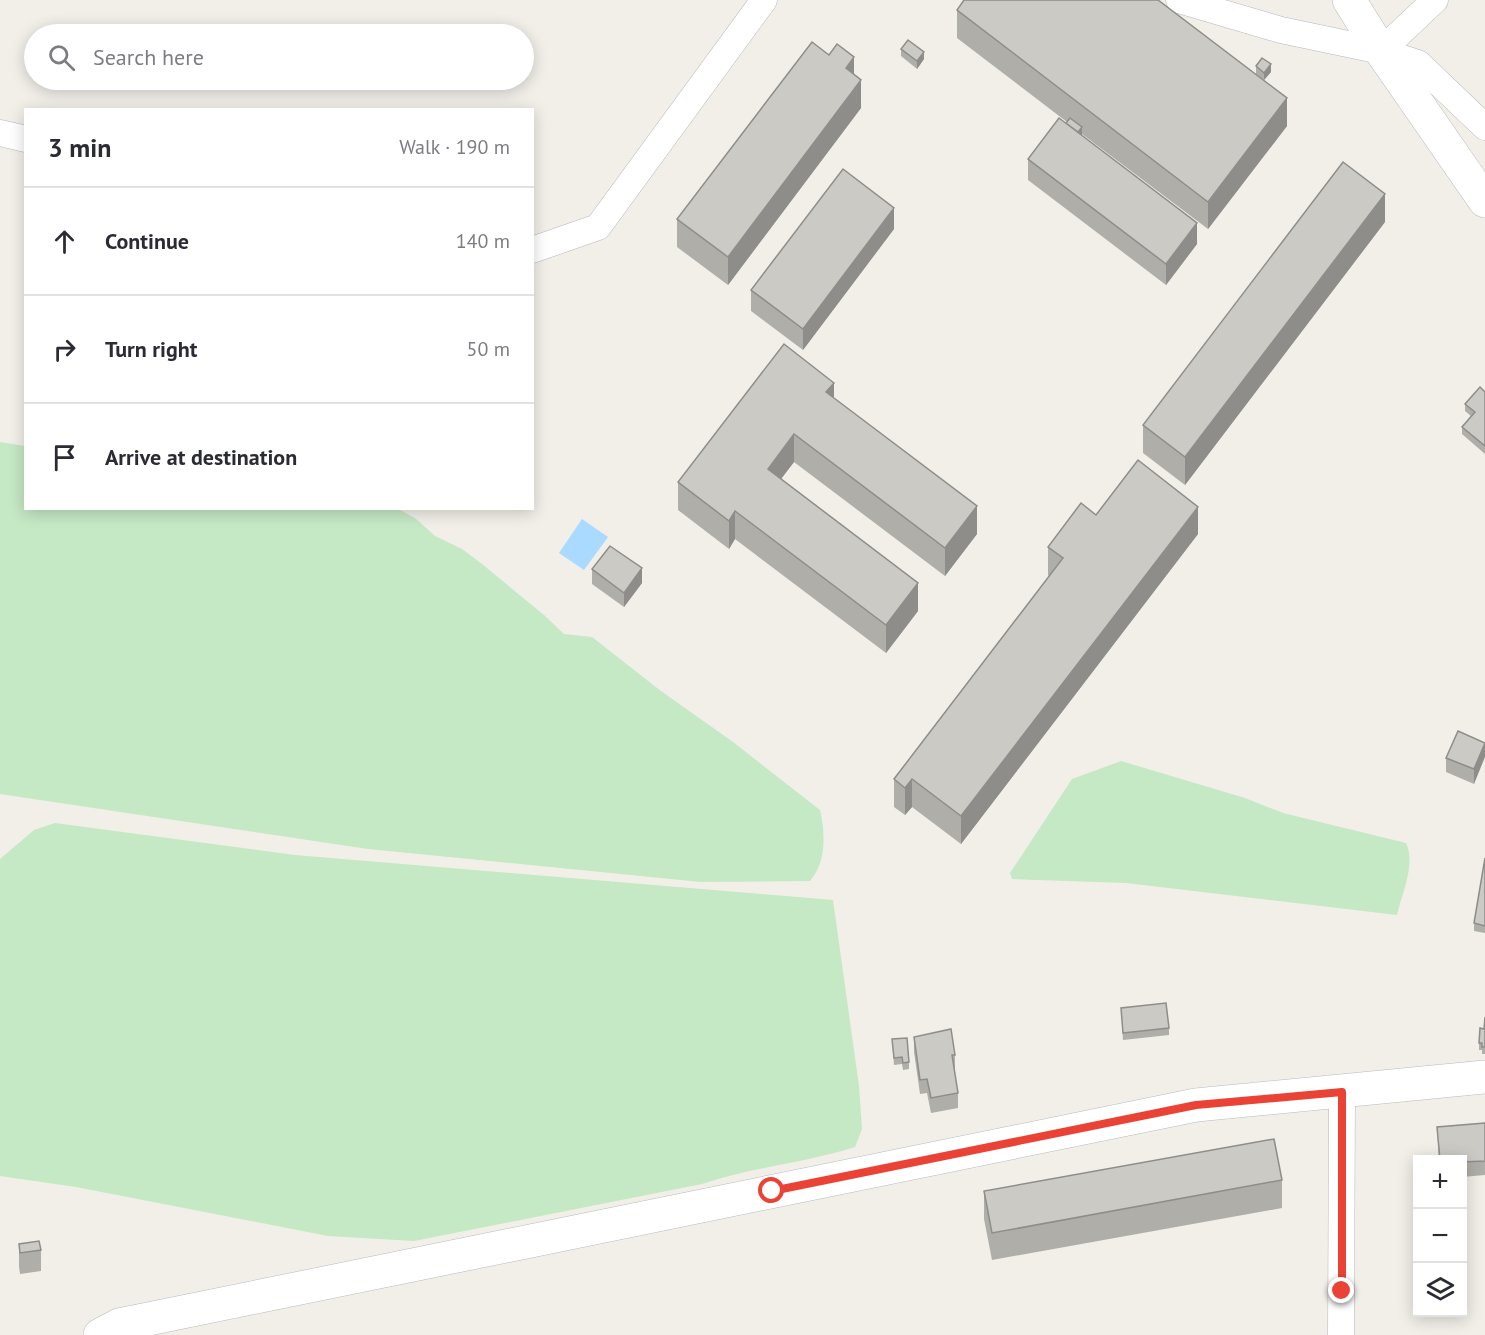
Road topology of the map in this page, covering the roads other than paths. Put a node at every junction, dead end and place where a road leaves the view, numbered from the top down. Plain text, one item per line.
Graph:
1 (764, 0) edge
2 (1179, 0) edge
3 (1349, 0) edge
4 (1435, 0) edge
5 (1381, 51) junction
6 (1485, 127) edge
7 (0, 133) edge
8 (24, 139) edge
9 (1485, 201) edge
10 (534, 249) edge
11 (1485, 1077) edge
12 (1342, 1092) junction
13 (100, 1335) edge
14 (1341, 1335) edge

1 - 10 street
2 - 5 street
3 - 5 street
4 - 5 street
5 - 6 street
5 - 9 street
7 - 8 street
11 - 12 street
12 - 13 street
12 - 14 street

